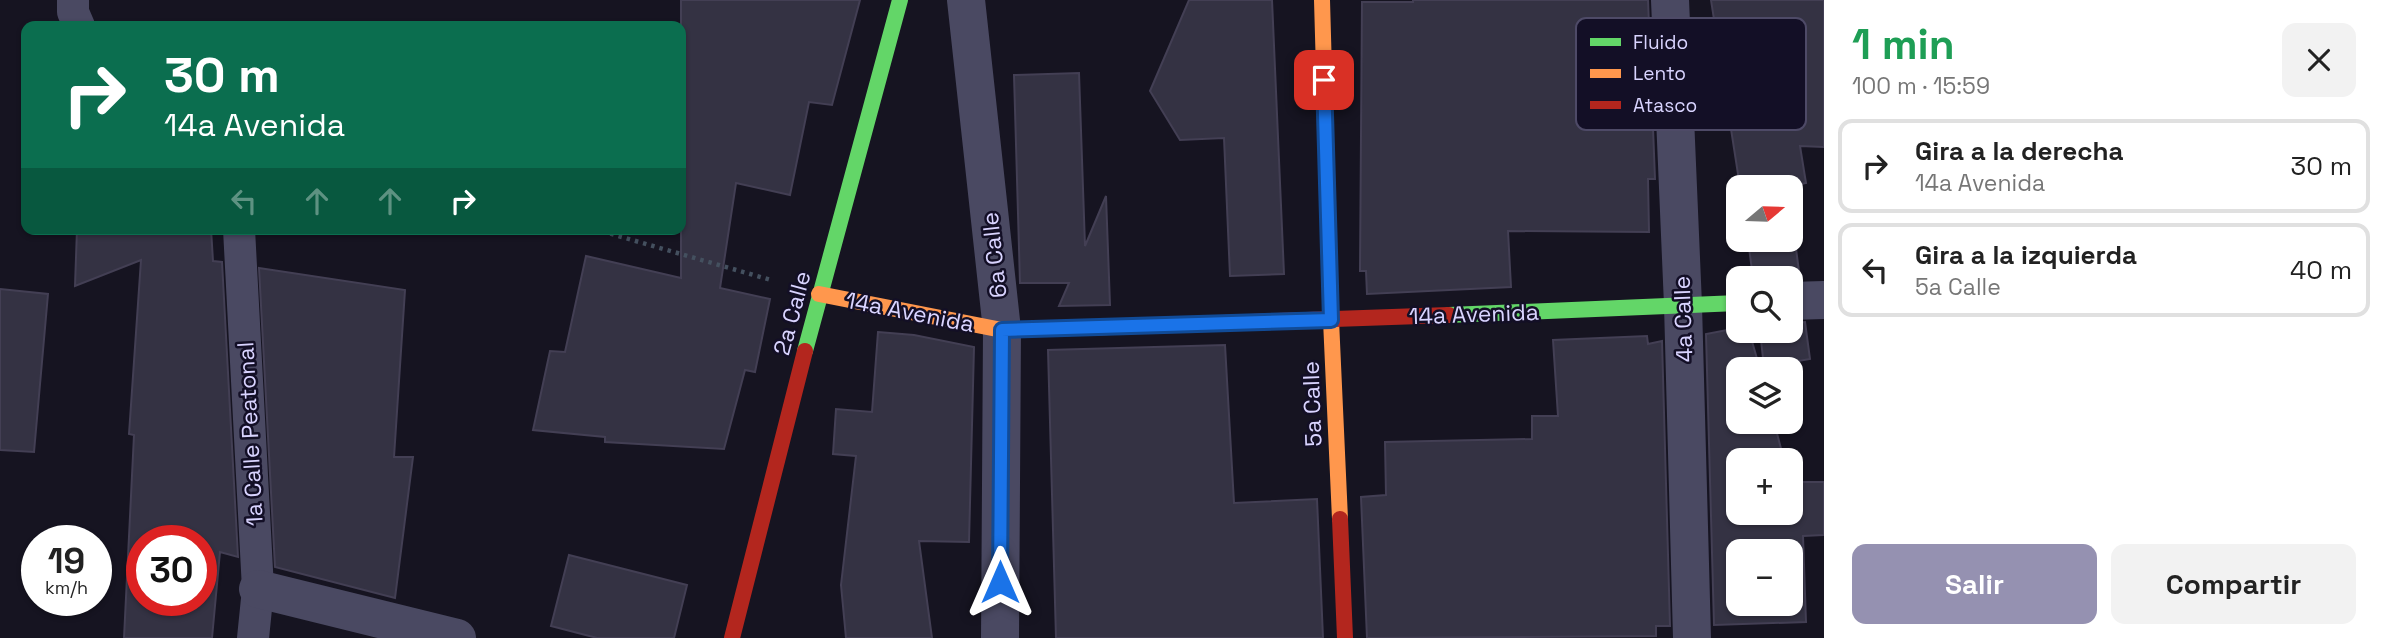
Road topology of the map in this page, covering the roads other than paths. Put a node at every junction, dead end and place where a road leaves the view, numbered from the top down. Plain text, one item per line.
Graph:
1 (73, 0) edge
2 (900, 0) edge
3 (966, 0) edge
4 (1322, 0) edge
5 (1670, 0) edge
6 (1671, 18) edge
7 (77, 21) edge
8 (1676, 130) edge
9 (239, 235) edge
10 (819, 294) junction
11 (1824, 300) edge
12 (1803, 301) edge
13 (1726, 303) edge
14 (1683, 305) junction
15 (1331, 320) junction
16 (1002, 330) junction
17 (258, 589) junction
18 (253, 638) edge
19 (457, 638) edge
20 (732, 638) edge
21 (1000, 638) edge
22 (1345, 638) edge
23 (1692, 638) edge

1 - 7 lane
2 - 10 street, 2a Calle
3 - 16 street, 6a Calle
4 - 15 street, 5a Calle
5 - 6 street, 4a Calle
8 - 14 street, 4a Calle
9 - 17 lane, 1a Calle Peatonal
10 - 16 street, 14a Avenida
10 - 20 street, 2a Calle
11 - 12 street
13 - 14 street, 14a Avenida
14 - 15 street, 14a Avenida
14 - 23 street, 4a Calle
15 - 16 street, 14a Avenida
15 - 22 street, 5a Calle
16 - 21 street, 6a Calle
17 - 18 lane, 1a Calle Peatonal
17 - 19 street

